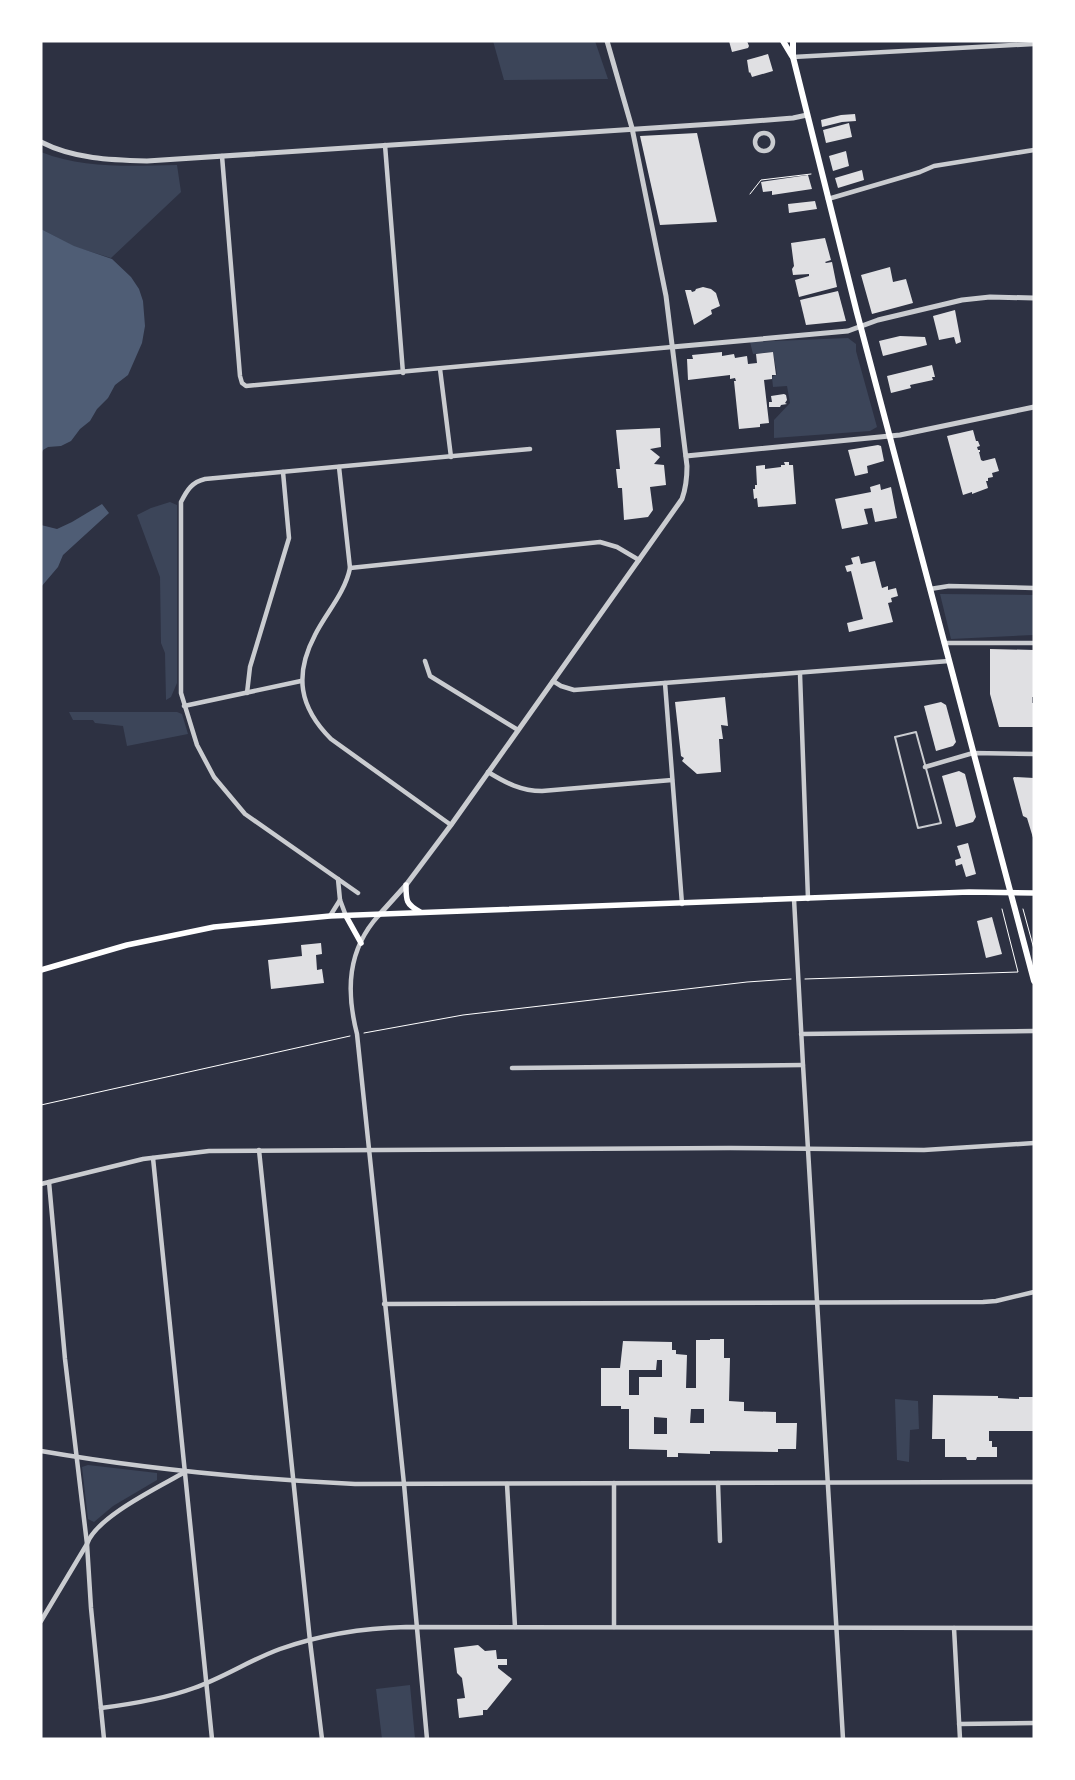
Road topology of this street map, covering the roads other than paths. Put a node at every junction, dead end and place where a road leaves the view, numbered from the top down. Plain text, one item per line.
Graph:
1 (607, 41) edge
2 (784, 41) edge
3 (793, 41) edge
4 (1034, 44) edge
5 (793, 57) junction
6 (807, 115) junction
7 (759, 120) junction
8 (632, 128) junction
9 (761, 133) junction
10 (41, 142) edge
11 (385, 145) junction
12 (1034, 150) edge
13 (222, 156) junction
14 (828, 200) junction
15 (1034, 298) edge
16 (861, 326) junction
17 (672, 347) junction
18 (440, 369) junction
19 (403, 373) junction
20 (1034, 406) edge
21 (890, 436) junction
22 (530, 449) dead end
23 (451, 456) junction
24 (686, 456) junction
25 (339, 467) junction
26 (283, 472) junction
27 (639, 560) junction
28 (350, 568) junction
29 (1034, 588) edge
30 (930, 589) junction
31 (944, 643) junction
32 (1034, 643) edge
33 (949, 661) junction
34 (424, 662) dead end
35 (800, 674) junction
36 (301, 681) junction
37 (553, 681) junction
38 (665, 683) junction
39 (247, 693) junction
40 (184, 706) junction
41 (518, 730) junction
42 (973, 753) junction
43 (1034, 754) edge
44 (926, 767) junction
45 (488, 772) junction
46 (672, 780) junction
47 (451, 825) junction
48 (338, 879) junction
49 (406, 885) junction
50 (1010, 892) junction
51 (358, 893) dead end
52 (1034, 893) edge
53 (794, 899) junction
54 (808, 899) junction
55 (340, 900) junction
56 (682, 904) junction
57 (422, 913) junction
58 (379, 915) junction
59 (330, 916) junction
60 (346, 916) junction
61 (361, 942) junction
62 (41, 970) edge
63 (1034, 982) edge
64 (1034, 1031) edge
65 (801, 1034) junction
66 (802, 1065) junction
67 (512, 1068) dead end
68 (1034, 1144) edge
69 (259, 1150) junction
70 (369, 1150) junction
71 (808, 1150) junction
72 (153, 1158) junction
73 (49, 1182) junction
74 (41, 1184) edge
75 (1034, 1292) edge
76 (817, 1303) junction
77 (384, 1304) junction
78 (41, 1451) edge
79 (77, 1457) junction
80 (185, 1472) junction
81 (293, 1481) junction
82 (1034, 1482) edge
83 (614, 1483) junction
84 (718, 1483) junction
85 (404, 1484) junction
86 (507, 1484) junction
87 (827, 1484) junction
88 (720, 1541) dead end
89 (87, 1544) junction
90 (41, 1621) edge
91 (416, 1627) junction
92 (515, 1627) junction
93 (614, 1627) junction
94 (954, 1628) junction
95 (1034, 1628) edge
96 (835, 1629) junction
97 (310, 1641) junction
98 (206, 1683) junction
99 (101, 1708) junction
100 (1034, 1723) edge
101 (960, 1724) junction
102 (104, 1739) edge
103 (212, 1739) edge
104 (322, 1739) edge
105 (427, 1739) edge
106 (843, 1739) edge
107 (960, 1739) edge

1 - 8 street
2 - 5 main road
3 - 5 main road
4 - 5 street
5 - 6 main road
6 - 7 street
6 - 14 main road
7 - 8 street
7 - 9 street
8 - 11 street
8 - 17 street
9 - 9 street
10 - 13 street
11 - 13 street
11 - 19 street
12 - 14 street
13 - 19 street
14 - 16 main road
15 - 16 street
16 - 17 street
16 - 21 main road
17 - 18 street
17 - 24 street
18 - 19 street
18 - 23 street
20 - 21 street
21 - 24 street
21 - 30 main road
22 - 23 street
23 - 25 street
24 - 27 street
25 - 26 street
25 - 28 street
26 - 39 street
26 - 40 street
27 - 28 street
27 - 37 street
28 - 36 street
29 - 30 street
30 - 31 main road
31 - 32 street
31 - 33 main road
33 - 35 street
33 - 42 main road
34 - 41 street
35 - 38 street
35 - 54 street
36 - 39 street
36 - 47 street
37 - 38 street
37 - 41 street
38 - 46 street
39 - 40 street
40 - 48 street
41 - 45 street
42 - 43 street
42 - 44 street
42 - 50 main road
44 - 44 lane
45 - 46 street
45 - 47 street
46 - 56 street
47 - 49 street
48 - 51 street
48 - 55 street
49 - 57 main road
49 - 58 street
50 - 52 main road
50 - 54 main road
50 - 63 main road
53 - 54 main road
53 - 56 main road
53 - 65 street
55 - 59 street
55 - 60 street
56 - 57 main road
57 - 58 main road
58 - 60 main road
58 - 61 street
59 - 60 main road
59 - 62 main road
60 - 61 main road
61 - 70 street
64 - 65 street
65 - 66 street
66 - 67 street
66 - 71 street
68 - 71 street
69 - 70 street
69 - 72 street
69 - 81 street
70 - 71 street
70 - 77 street
71 - 76 street
72 - 73 street
72 - 80 street
73 - 74 street
73 - 79 street
75 - 76 street
76 - 77 street
76 - 87 street
77 - 85 street
78 - 79 street
79 - 80 street
79 - 89 street
80 - 81 street
80 - 89 street
80 - 98 street
81 - 85 street
81 - 97 street
82 - 87 street
83 - 84 street
83 - 86 street
83 - 93 street
84 - 87 street
84 - 88 street
85 - 86 street
85 - 91 street
86 - 92 street
87 - 96 street
89 - 90 street
89 - 99 street
91 - 92 street
91 - 97 street
91 - 105 street
92 - 93 street
93 - 96 street
94 - 95 street
94 - 96 street
94 - 101 street
96 - 106 street
97 - 98 street
97 - 104 street
98 - 99 street
98 - 103 street
99 - 102 street
100 - 101 street
101 - 107 street

